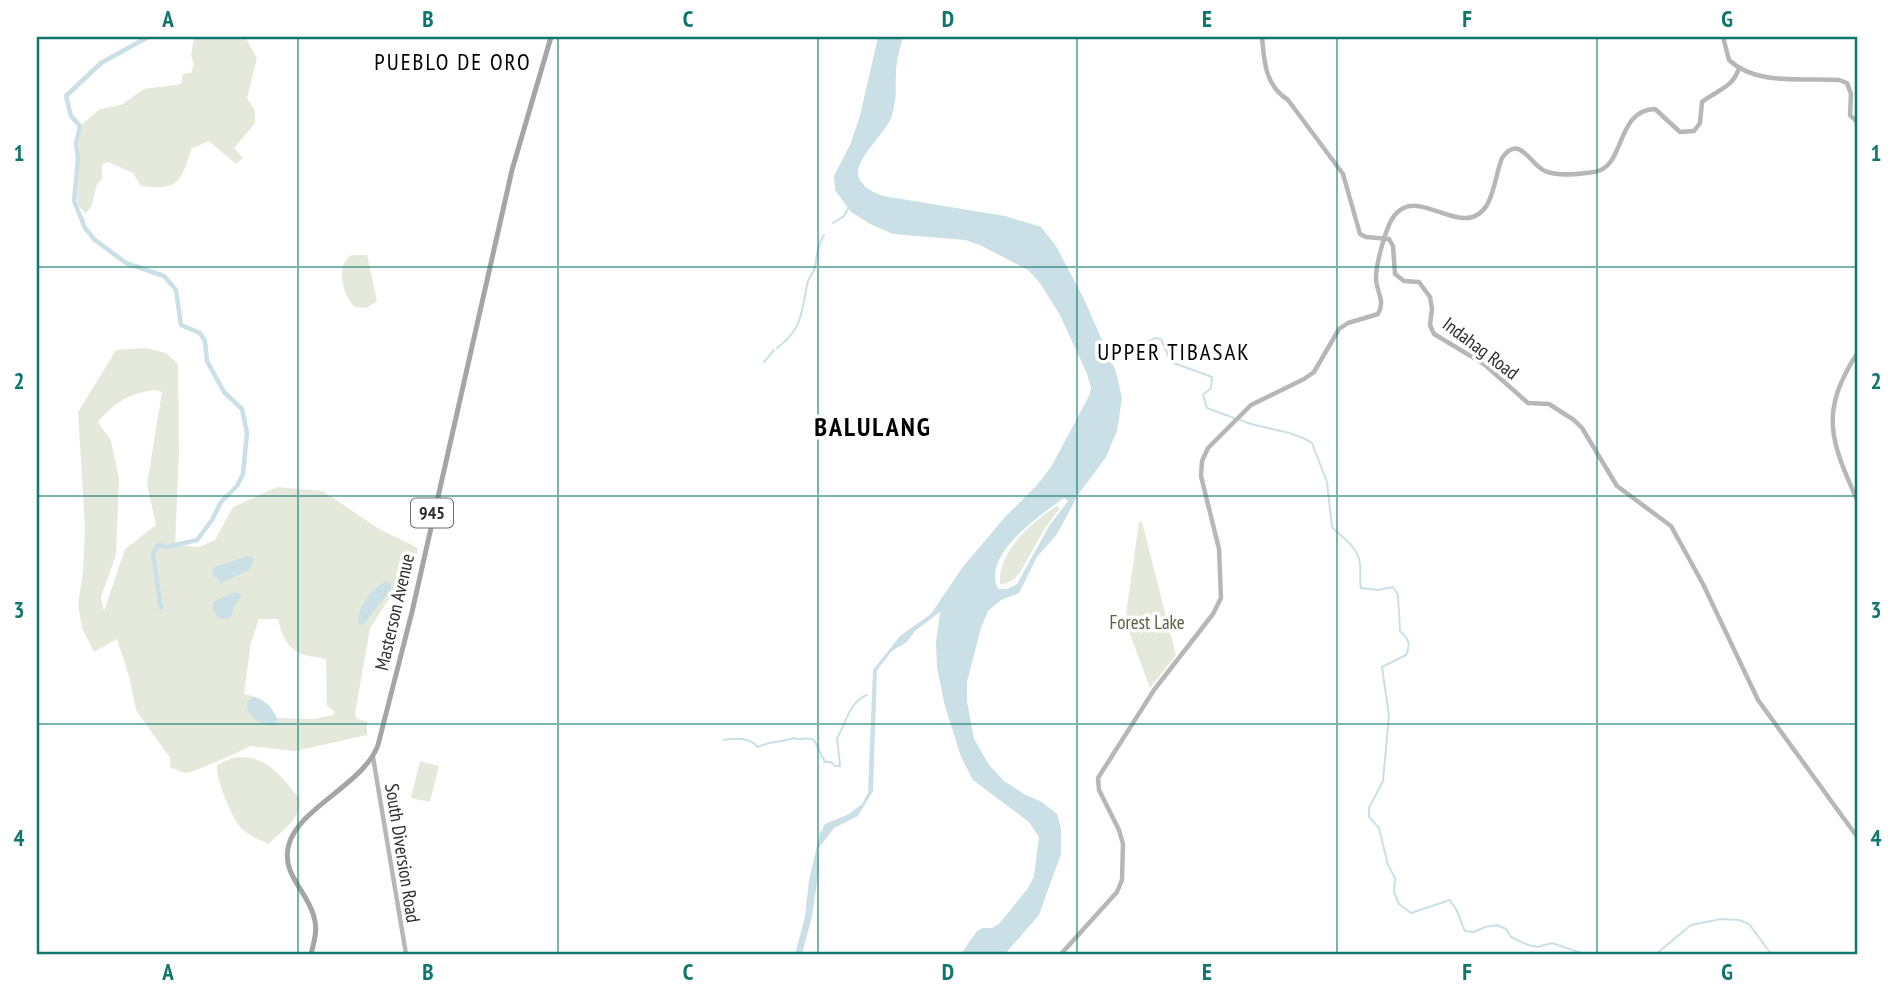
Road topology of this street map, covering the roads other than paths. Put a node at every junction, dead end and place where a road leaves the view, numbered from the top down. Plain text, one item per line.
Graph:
1 (551, 37) edge
2 (1262, 37) edge
3 (1723, 37) edge
4 (1739, 68) junction
5 (1858, 123) edge
6 (1386, 237) junction
7 (1858, 352) edge
8 (1858, 502) edge
9 (373, 757) junction
10 (1858, 838) edge
11 (311, 954) edge
12 (406, 954) edge
13 (1061, 954) edge

1 - 9 main road, Masterson Avenue / 945
2 - 6 main road
3 - 4 main road
4 - 5 main road
4 - 6 main road
6 - 10 main road, Indahag Road
6 - 13 main road
7 - 8 main road
9 - 11 main road, Masterson Avenue / 945
9 - 12 main road, South Diversion Road

